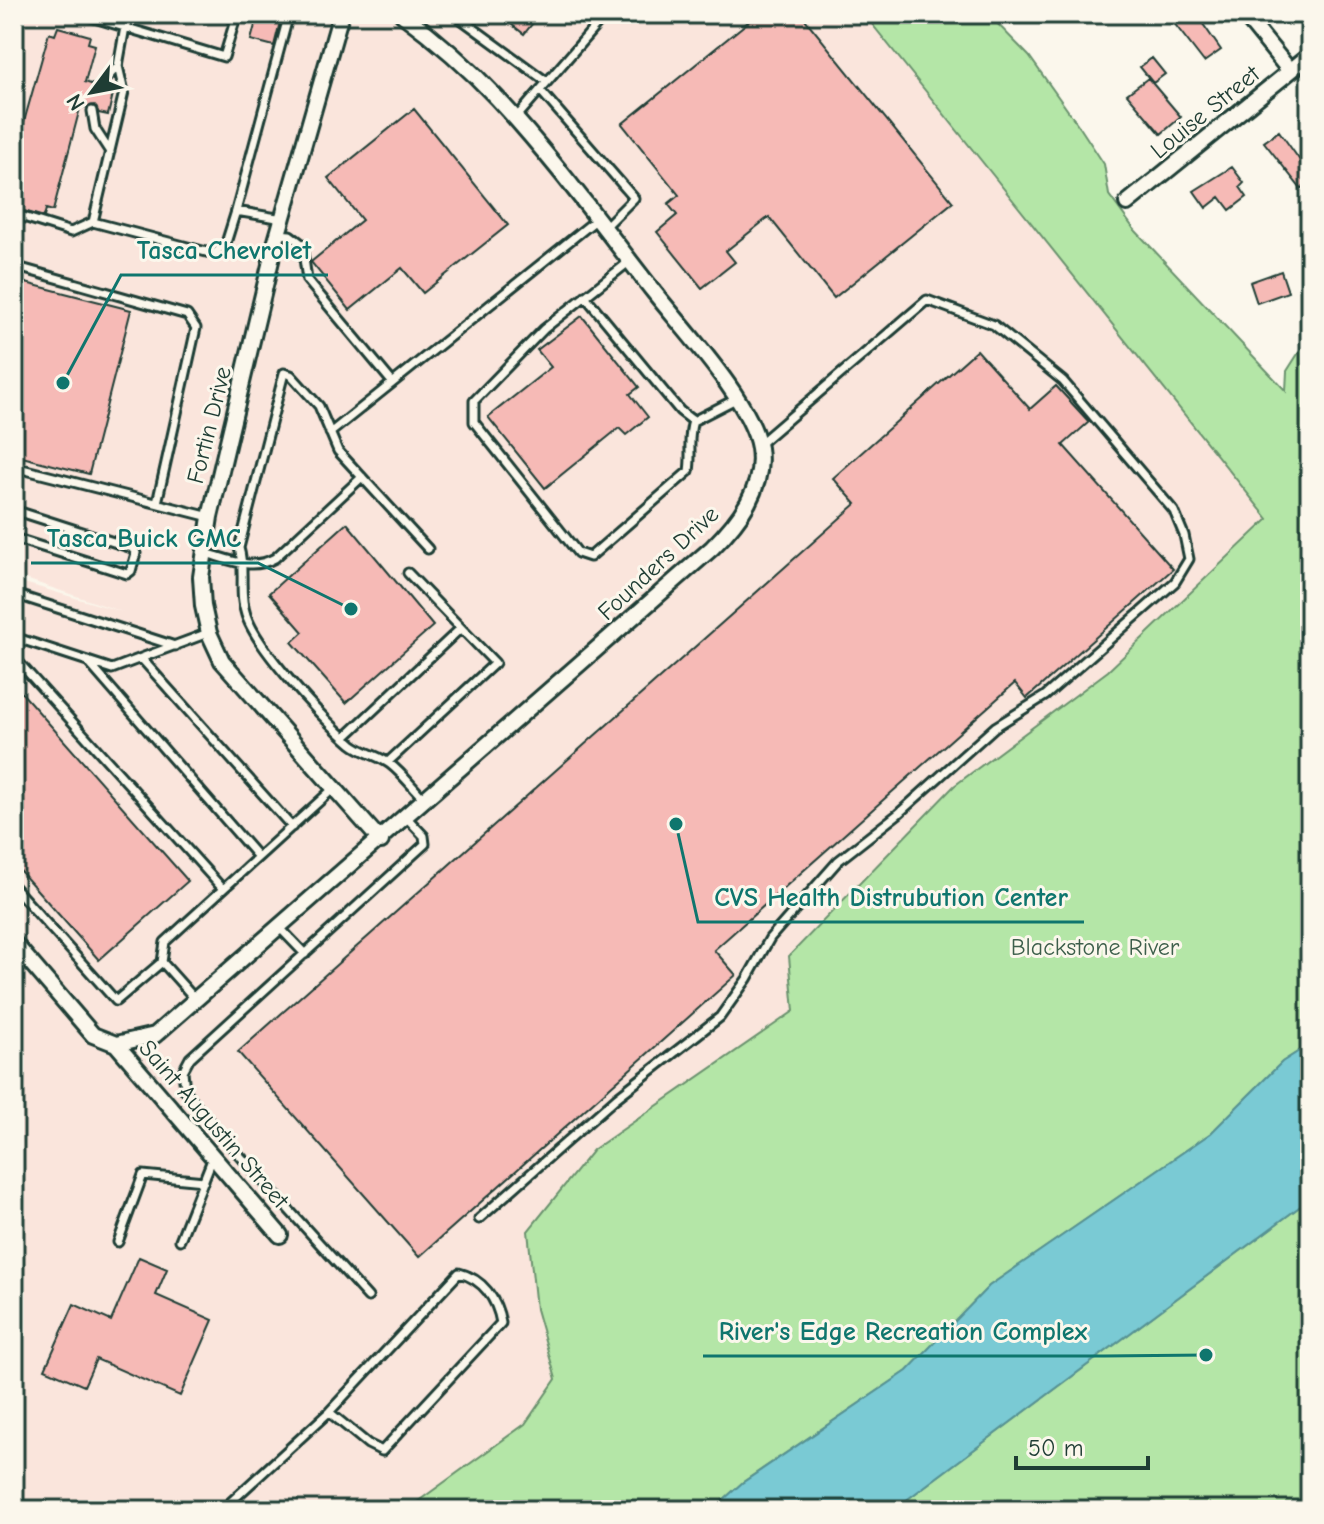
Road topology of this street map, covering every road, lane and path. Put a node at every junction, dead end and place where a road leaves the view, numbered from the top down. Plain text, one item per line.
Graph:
1 (16, 14) edge
2 (81, 14) edge
3 (237, 14) edge
4 (289, 14) edge
5 (341, 14) edge
6 (402, 14) edge
7 (454, 14) edge
8 (606, 14) edge
9 (1244, 14) edge
10 (14, 21) edge
11 (125, 27) junction
12 (1310, 55) edge
13 (118, 66) junction
14 (1290, 71) junction
15 (547, 82) junction
16 (100, 86) dead end
17 (540, 90) junction
18 (92, 111) dead end
19 (515, 119) junction
20 (110, 152) junction
21 (1127, 203) dead end
22 (236, 211) junction
23 (14, 214) edge
24 (283, 219) junction
25 (93, 222) junction
26 (600, 223) junction
27 (278, 234) junction
28 (630, 261) junction
29 (14, 266) edge
30 (585, 296) junction
31 (392, 382) junction
32 (736, 399) junction
33 (693, 421) junction
34 (330, 433) junction
35 (758, 445) junction
36 (14, 467) edge
37 (362, 477) junction
38 (157, 503) junction
39 (14, 510) edge
40 (210, 517) junction
41 (14, 538) edge
42 (428, 549) dead end
43 (204, 552) junction
44 (244, 565) junction
45 (408, 573) dead end
46 (14, 594) edge
47 (461, 628) junction
48 (209, 633) junction
49 (14, 637) edge
50 (175, 646) junction
51 (14, 657) edge
52 (141, 658) junction
53 (89, 663) junction
54 (345, 737) junction
55 (388, 762) junction
56 (334, 788) junction
57 (426, 801) junction
58 (407, 818) junction
59 (292, 827) junction
60 (381, 841) junction
61 (258, 857) junction
62 (14, 887) edge
63 (223, 889) junction
64 (280, 928) junction
65 (14, 943) edge
66 (305, 954) junction
67 (162, 962) junction
68 (196, 1000) junction
69 (116, 1044) junction
70 (213, 1157) junction
71 (204, 1181) junction
72 (479, 1219) dead end
73 (280, 1235) dead end
74 (180, 1240) dead end
75 (118, 1242) dead end
76 (368, 1297) dead end
77 (329, 1412) junction
78 (222, 1510) edge

1 - 10 lane
2 - 11 lane
3 - 11 lane
4 - 22 lane
5 - 24 street, Fortin Drive
6 - 19 street, Founders Drive
7 - 15 lane
8 - 15 lane
9 - 14 street
11 - 13 lane
12 - 14 street, Louise Street
13 - 16 lane
13 - 20 lane
14 - 21 street, Louise Street
15 - 17 lane
17 - 19 lane
17 - 26 lane
18 - 20 lane
19 - 26 street, Founders Drive
20 - 25 lane
22 - 24 lane
22 - 25 lane
23 - 25 lane
24 - 27 street, Fortin Drive
26 - 28 street, Founders Drive
26 - 31 lane
27 - 31 lane
27 - 40 street, Fortin Drive
28 - 30 lane
28 - 32 street, Founders Drive
29 - 38 lane
30 - 33 lane
30 - 33 lane
31 - 34 lane
32 - 33 lane
32 - 35 street, Founders Drive
34 - 37 lane
34 - 44 lane
35 - 57 street, Founders Drive
35 - 72 lane
36 - 38 lane
37 - 42 lane
37 - 44 lane
38 - 40 lane
39 - 41 lane
40 - 43 street, Fortin Drive
43 - 44 lane
43 - 48 street, Fortin Drive
44 - 54 lane
45 - 47 lane
46 - 50 lane
47 - 54 lane
47 - 55 lane
48 - 50 lane
48 - 56 street, Fortin Drive
49 - 53 lane
50 - 52 lane
51 - 63 lane
52 - 53 lane
52 - 59 lane
53 - 61 lane
54 - 55 lane
55 - 57 lane
56 - 59 lane
56 - 60 street, Fortin Drive
57 - 58 street, Founders Drive
58 - 60 street, Founders Drive
58 - 66 lane
59 - 61 lane
60 - 64 street, Founders Drive
61 - 63 lane
62 - 67 lane
63 - 67 lane
64 - 66 lane
64 - 68 street, Founders Drive
65 - 69 street, Saint Augustin Street
66 - 76 lane
67 - 68 lane
68 - 69 street, Founders Drive
69 - 70 street, Saint Augustin Street
70 - 71 lane
70 - 73 street, Saint Augustin Street
71 - 74 lane
71 - 75 lane
77 - 77 lane
77 - 78 lane

